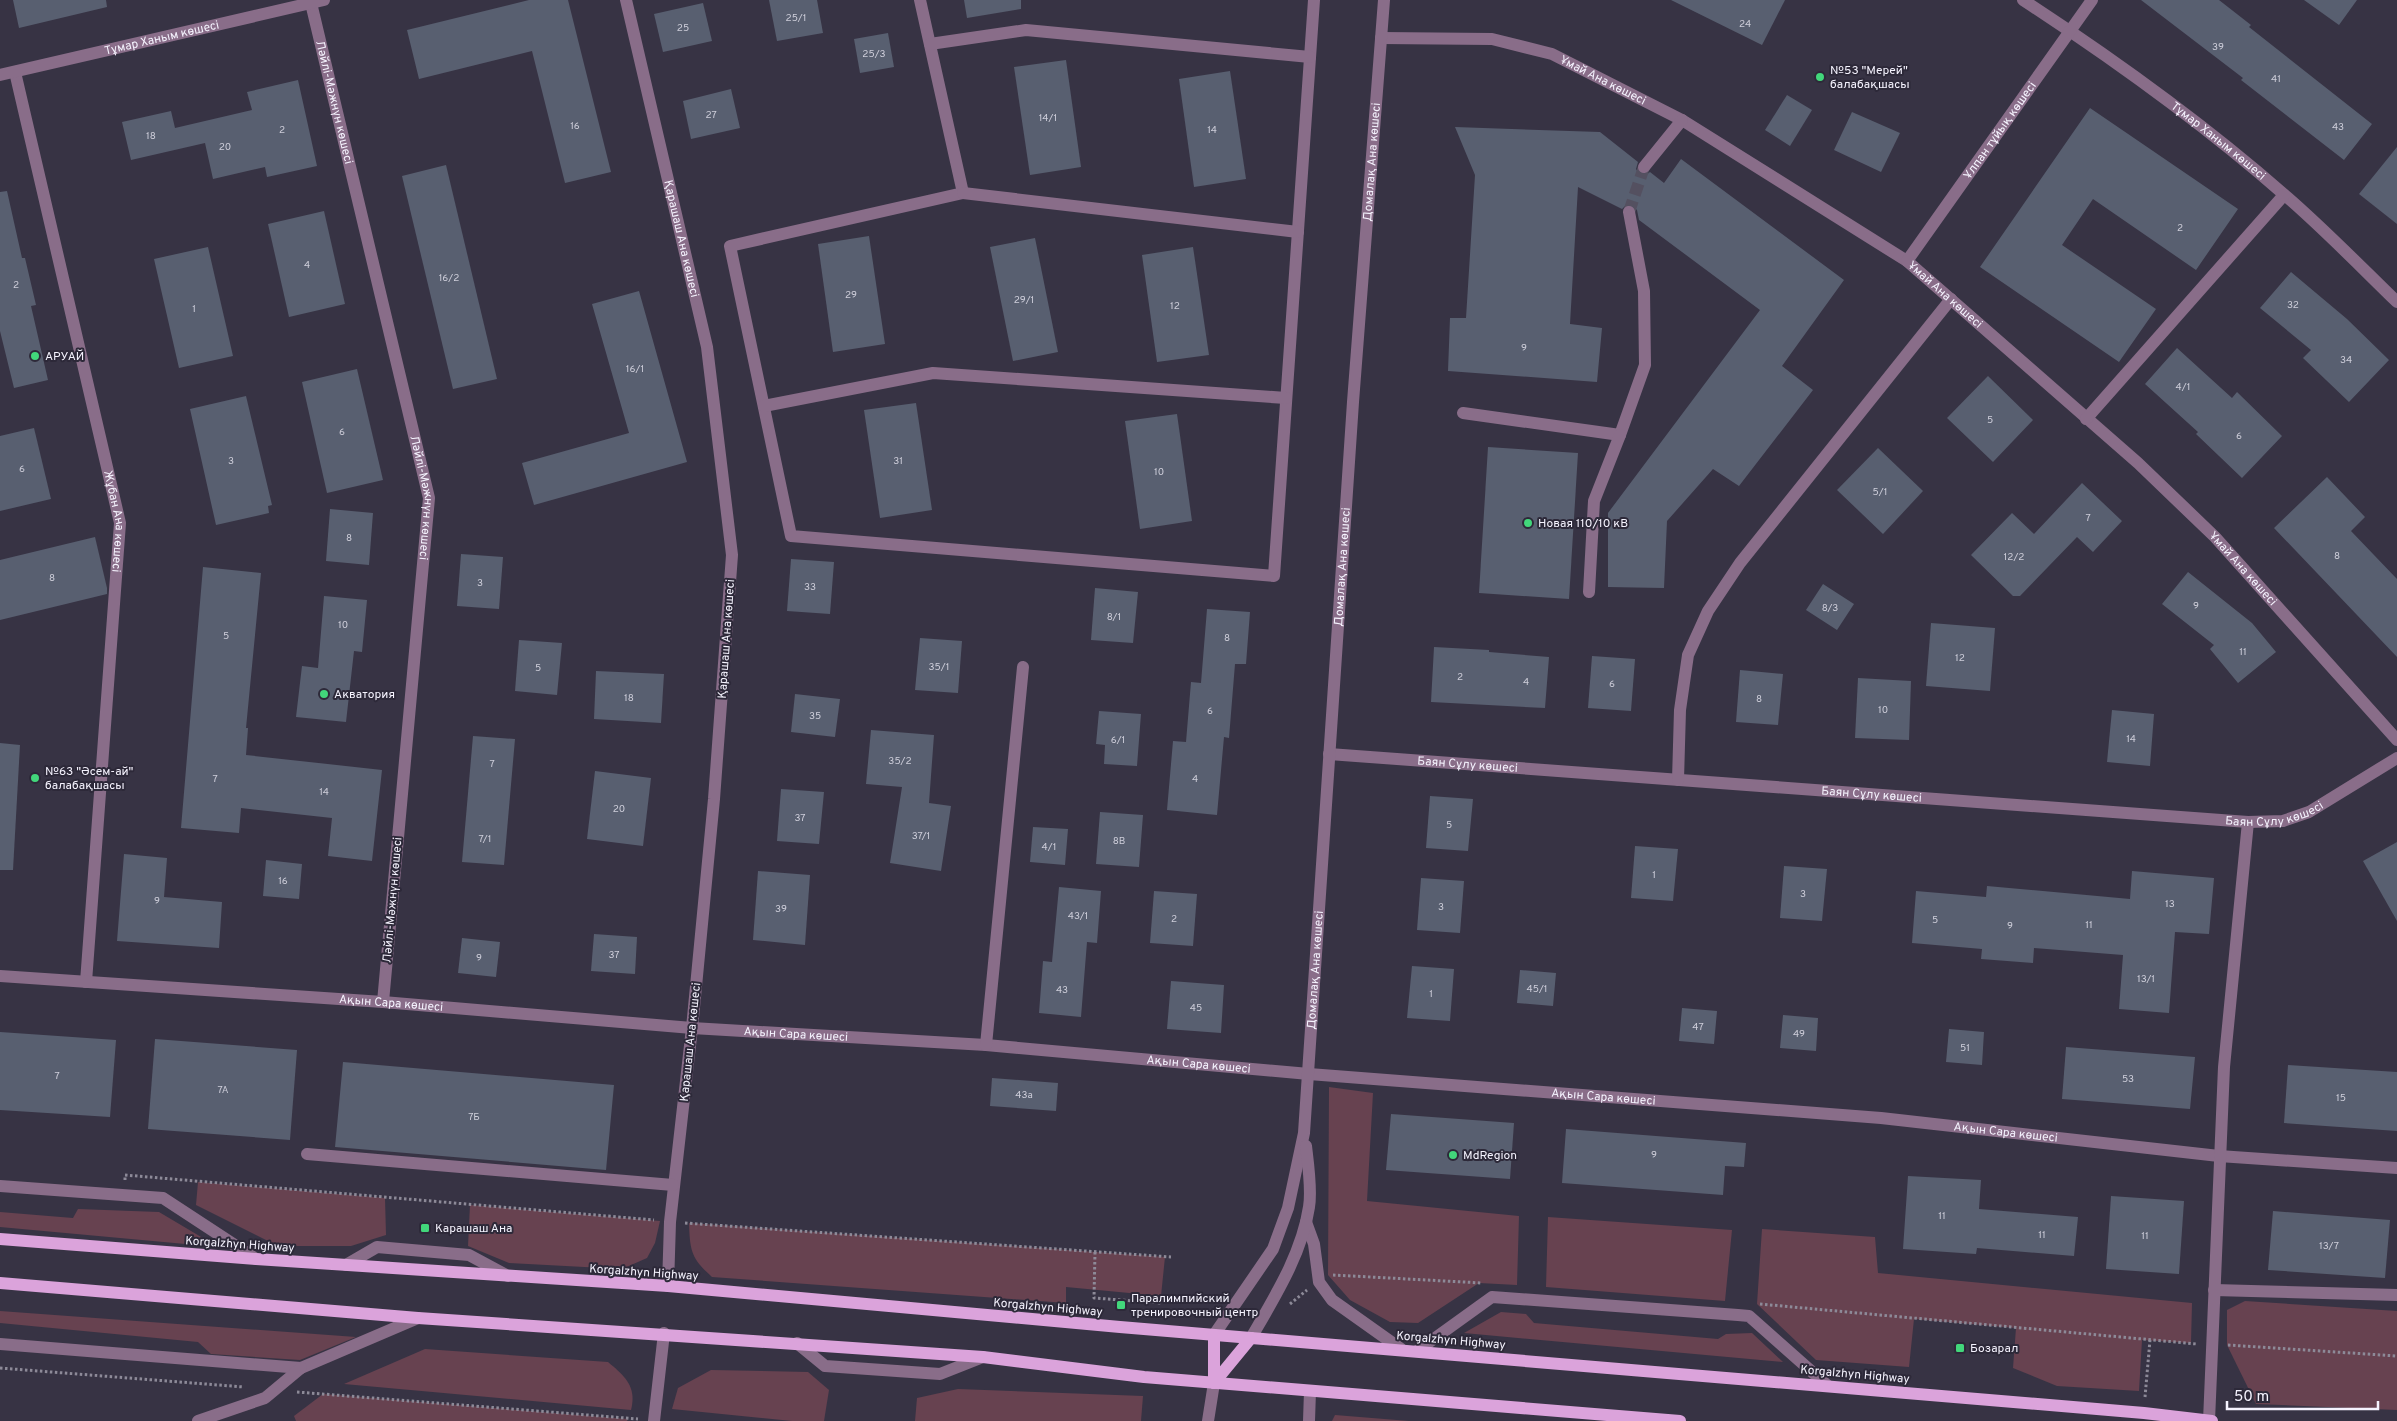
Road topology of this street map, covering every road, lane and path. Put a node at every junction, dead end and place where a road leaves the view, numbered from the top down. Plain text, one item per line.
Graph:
1 (324, 0) edge
2 (626, 0) edge
3 (920, 0) edge
4 (1314, 0) edge
5 (1384, 0) edge
6 (2023, 0) edge
7 (2092, 0) edge
8 (311, 3) junction
9 (2069, 30) junction
10 (1381, 38) junction
11 (930, 44) junction
12 (1310, 57) junction
13 (15, 72) junction
14 (0, 75) edge
15 (1682, 120) junction
16 (1644, 167) tunnel mouth
17 (963, 193) junction
18 (2284, 195) junction
19 (1629, 212) tunnel mouth
20 (1298, 232) junction
21 (1907, 261) junction
22 (1951, 299) junction
23 (2397, 302) edge
24 (1286, 398) junction
25 (764, 406) junction
26 (1463, 413) dead end
27 (2086, 419) junction
28 (1620, 435) junction
29 (1589, 592) dead end
30 (1023, 667) dead end
31 (2397, 740) edge
32 (1329, 754) junction
33 (2397, 758) edge
34 (1678, 780) junction
35 (2248, 822) junction
36 (0, 976) edge
37 (86, 982) junction
38 (383, 1002) junction
39 (692, 1028) junction
40 (986, 1045) junction
41 (1309, 1074) junction
42 (1304, 1133) junction
43 (307, 1154) dead end
44 (2219, 1156) junction
45 (2397, 1168) edge
46 (673, 1185) junction
47 (0, 1186) edge
48 (125, 1196) junction
49 (670, 1222) junction
50 (1306, 1222) junction
51 (0, 1239) edge
52 (1095, 1252) junction
53 (1171, 1257) dead end
54 (256, 1259) junction
55 (346, 1265) junction
56 (508, 1276) junction
57 (0, 1284) edge
58 (668, 1286) junction
59 (2214, 1290) junction
60 (2397, 1295) edge
61 (1161, 1303) dead end
62 (418, 1318) junction
63 (664, 1333) junction
64 (1214, 1335) junction
65 (1251, 1338) junction
66 (797, 1343) junction
67 (0, 1344) edge
68 (2212, 1345) junction
69 (1401, 1349) junction
70 (1418, 1351) junction
71 (2397, 1356) edge
72 (983, 1357) junction
73 (0, 1368) edge
74 (301, 1368) junction
75 (1214, 1383) junction
76 (1828, 1386) junction
77 (250, 1388) dead end
78 (1310, 1390) junction
79 (324, 1394) dead end
80 (2145, 1397) dead end
81 (1556, 1416) edge
82 (638, 1419) dead end
83 (198, 1421) edge
84 (654, 1421) edge
85 (1208, 1421) edge
86 (1308, 1421) edge
87 (1680, 1421) edge
88 (2210, 1421) edge

1 - 8 street, Тұмар Ханым көшесі
2 - 39 street, Қарашаш Ана көшесі
3 - 11 street
4 - 12 street
5 - 10 street, Домалақ Ана көшесі
6 - 9 street, Тұмар Ханым көшесі
7 - 9 street, Ұлпан тұйық көшесі
8 - 13 street, Тұмар Ханым көшесі
8 - 38 street, Ләйлі-Мәжнүн көшесі
9 - 18 street, Тұмар Ханым көшесі
9 - 21 street, Ұлпан тұйық көшесі
10 - 15 street, Ұмай Ана көшесі
10 - 32 street, Домалақ Ана көшесі
11 - 12 street
11 - 17 street
12 - 20 street
13 - 14 street, Тұмар Ханым көшесі
13 - 37 street, Жұбан Ана көшесі
15 - 16 street
15 - 21 street, Ұмай Ана көшесі
17 - 20 street
17 - 25 street
18 - 23 street, Тұмар Ханым көшесі
18 - 27 street
19 - 28 street
20 - 24 street
21 - 22 street, Ұмай Ана көшесі
22 - 27 street, Ұмай Ана көшесі
22 - 34 street
24 - 25 street
24 - 25 street
26 - 28 street
27 - 31 street, Ұмай Ана көшесі
28 - 29 street
30 - 40 street
32 - 34 street, Баян Сұлу көшесі
32 - 41 street, Домалақ Ана көшесі
33 - 35 street, Баян Сұлу көшесі
34 - 35 street, Баян Сұлу көшесі
35 - 44 street
36 - 37 street, Ақын Сара көшесі
37 - 38 street, Ақын Сара көшесі
38 - 39 street, Ақын Сара көшесі
39 - 40 street, Ақын Сара көшесі
39 - 46 street, Қарашаш Ана көшесі
40 - 41 street, Ақын Сара көшесі
41 - 42 street, Домалақ Ана көшесі
41 - 44 street, Ақын Сара көшесі
42 - 50 street, Домалақ Ана көшесі
42 - 64 street, Домалақ Ана көшесі
43 - 46 street
44 - 45 street, Ақын Сара көшесі
44 - 59 street
46 - 49 street, Қарашаш Ана көшесі
47 - 48 street
48 - 49 path
48 - 54 street
49 - 52 path
49 - 58 street, Қарашаш Ана көшесі
50 - 65 street, Домалақ Ана көшесі
50 - 69 street
51 - 54 main road, Korgalzhyn Highway
52 - 53 path
52 - 61 path
54 - 55 main road, Korgalzhyn Highway
55 - 56 main road, Korgalzhyn Highway
55 - 56 street
56 - 58 main road, Korgalzhyn Highway
57 - 62 main road
58 - 64 main road, Korgalzhyn Highway
59 - 60 street
59 - 68 street
62 - 63 main road
62 - 74 street
63 - 66 main road
63 - 84 street
64 - 65 main road, Korgalzhyn Highway
64 - 75 main road
65 - 69 main road, Korgalzhyn Highway
65 - 75 main road
66 - 72 main road
66 - 72 street
67 - 74 street
68 - 71 path
68 - 80 path
68 - 88 street
69 - 70 main road, Korgalzhyn Highway
70 - 76 main road, Korgalzhyn Highway
70 - 76 street
72 - 75 main road
73 - 77 path
74 - 83 street
75 - 78 main road
75 - 85 street
76 - 88 main road, Korgalzhyn Highway
78 - 81 main road
78 - 86 street
79 - 82 path
81 - 87 main road

